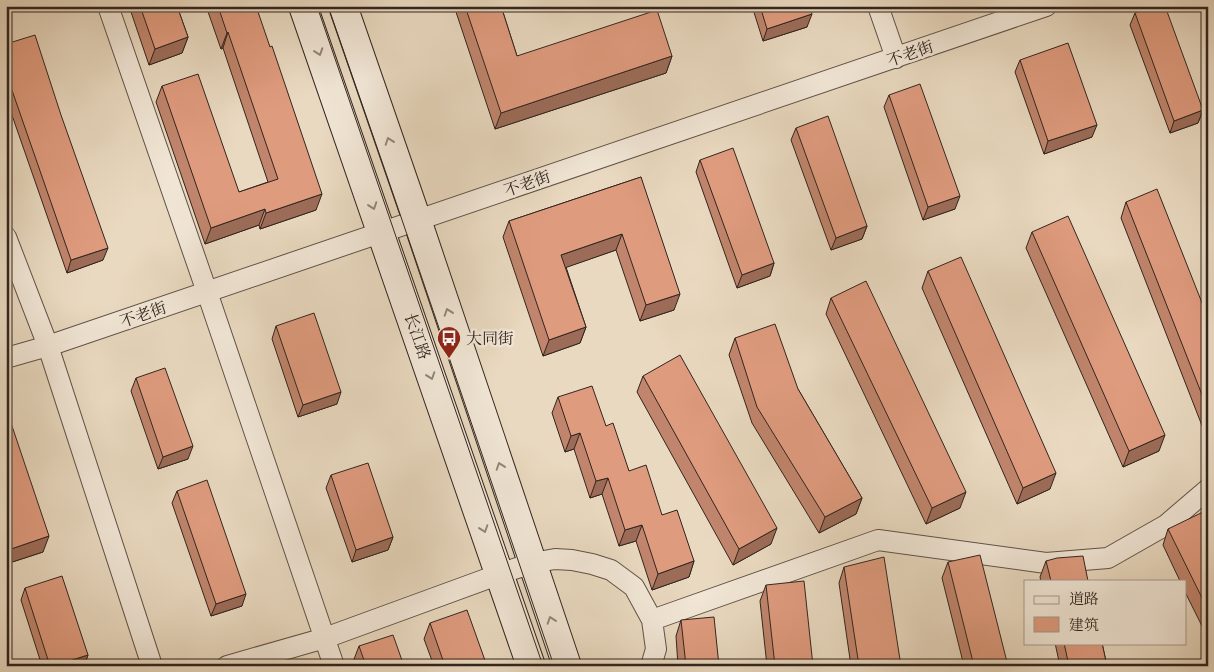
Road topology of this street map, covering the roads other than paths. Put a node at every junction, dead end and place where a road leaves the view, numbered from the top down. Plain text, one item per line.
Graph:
1 (108, 6) edge
2 (303, 6) edge
3 (343, 6) edge
4 (878, 6) edge
5 (1046, 6) edge
6 (896, 58) junction
7 (417, 220) junction
8 (382, 232) junction
9 (6, 237) edge
10 (207, 292) junction
11 (48, 346) junction
12 (6, 358) edge
13 (1208, 489) edge
14 (532, 563) junction
15 (500, 575) junction
16 (652, 620) junction
17 (325, 638) junction
18 (152, 666) edge
19 (227, 666) edge
20 (334, 666) edge
21 (531, 666) edge
22 (567, 666) edge
23 (651, 666) edge

1 - 10 street
2 -> 8 main road, 长江路
7 -> 3 main road
4 - 6 street
5 - 6 street, 不老街
6 - 7 street, 不老街
7 - 8 street, 不老街
14 -> 7 main road
8 - 10 street, 不老街
8 -> 15 main road, 长江路
9 - 11 street
10 - 11 street, 不老街
10 - 17 street
11 - 12 street, 不老街
11 - 18 street
13 - 16 street
14 - 15 street
14 - 16 street
22 -> 14 main road
15 - 17 street
15 - 21 main road, 长江路
16 - 23 street
17 - 19 street
17 - 20 street

